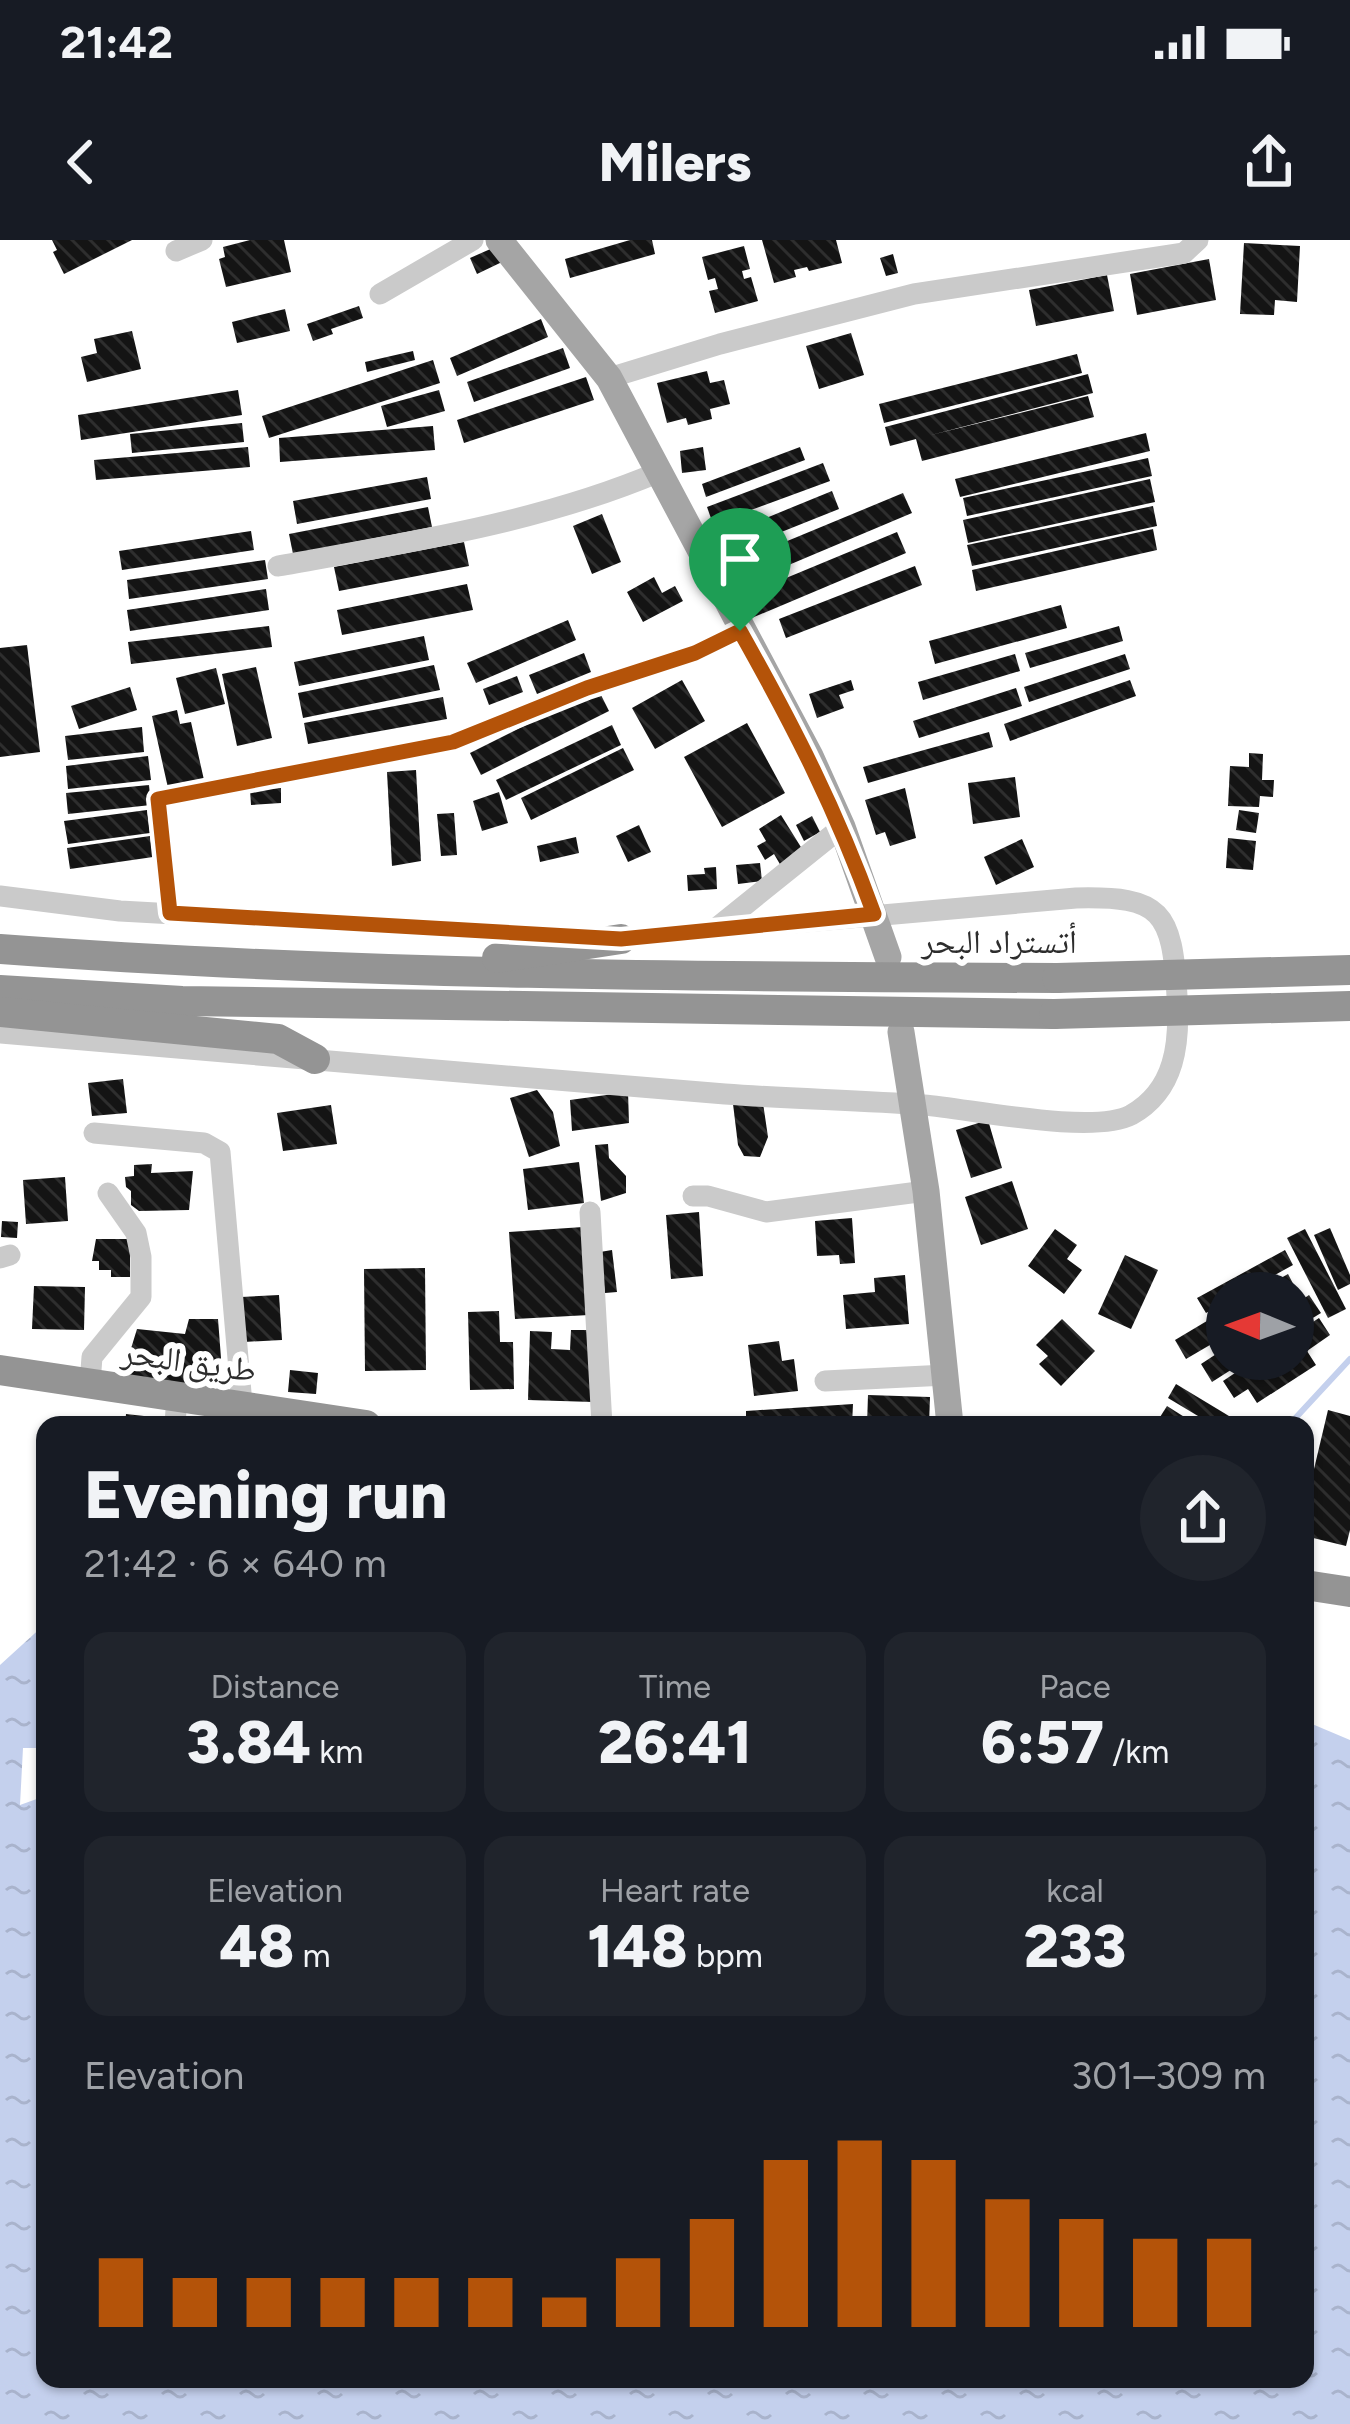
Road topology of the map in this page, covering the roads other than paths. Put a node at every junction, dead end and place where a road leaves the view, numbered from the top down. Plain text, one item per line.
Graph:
1 (202, 240) edge
2 (473, 240) edge
3 (499, 240) edge
4 (1198, 240) edge
5 (176, 251) dead end
6 (380, 294) dead end
7 (609, 378) junction
8 (659, 472) junction
9 (278, 566) dead end
10 (740, 631) junction
11 (842, 827) junction
12 (0, 896) edge
13 (170, 913) junction
14 (874, 914) junction
15 (719, 927) junction
16 (621, 939) junction
17 (0, 949) edge
18 (888, 957) dead end
19 (395, 970) junction
20 (1350, 970) edge
21 (0, 989) edge
22 (1350, 1006) edge
23 (0, 1012) edge
24 (901, 1032) dead end
25 (0, 1033) edge
26 (315, 1059) junction
27 (912, 1104) junction
28 (94, 1132) dead end
29 (926, 1191) junction
30 (108, 1193) dead end
31 (693, 1196) dead end
32 (590, 1212) dead end
33 (0, 1370) edge
34 (946, 1375) junction
35 (825, 1381) dead end
36 (90, 1383) junction
37 (242, 1404) junction
38 (176, 1410) edge
39 (313, 1416) edge
40 (601, 1416) edge
41 (949, 1416) edge
42 (1314, 1587) edge
43 (1350, 1592) edge

1 - 5 street
2 - 6 street
3 - 7 main road
4 - 7 street
7 - 8 main road
8 - 9 street
8 - 10 main road
10 - 11 main road
10 - 13 street
11 - 14 main road
11 - 15 street
12 - 13 street
13 - 16 street
14 - 15 street
14 - 18 main road
14 - 27 street
15 - 16 street
16 - 19 highway
17 - 19 highway, أتستراد البحر
19 - 20 highway, أتستراد البحر, bridge
21 - 22 highway, bridge
23 - 26 highway
24 - 27 main road
25 - 26 street
26 - 27 street
27 - 29 main road
28 - 37 street
29 - 31 street
29 - 34 main road
30 - 36 street
32 - 40 street
33 - 36 highway, طريق البحر
34 - 35 street
34 - 41 main road
36 - 38 highway, طريق البحر
37 - 38 highway, طريق البحر
37 - 39 highway, طريق البحر
42 - 43 highway

